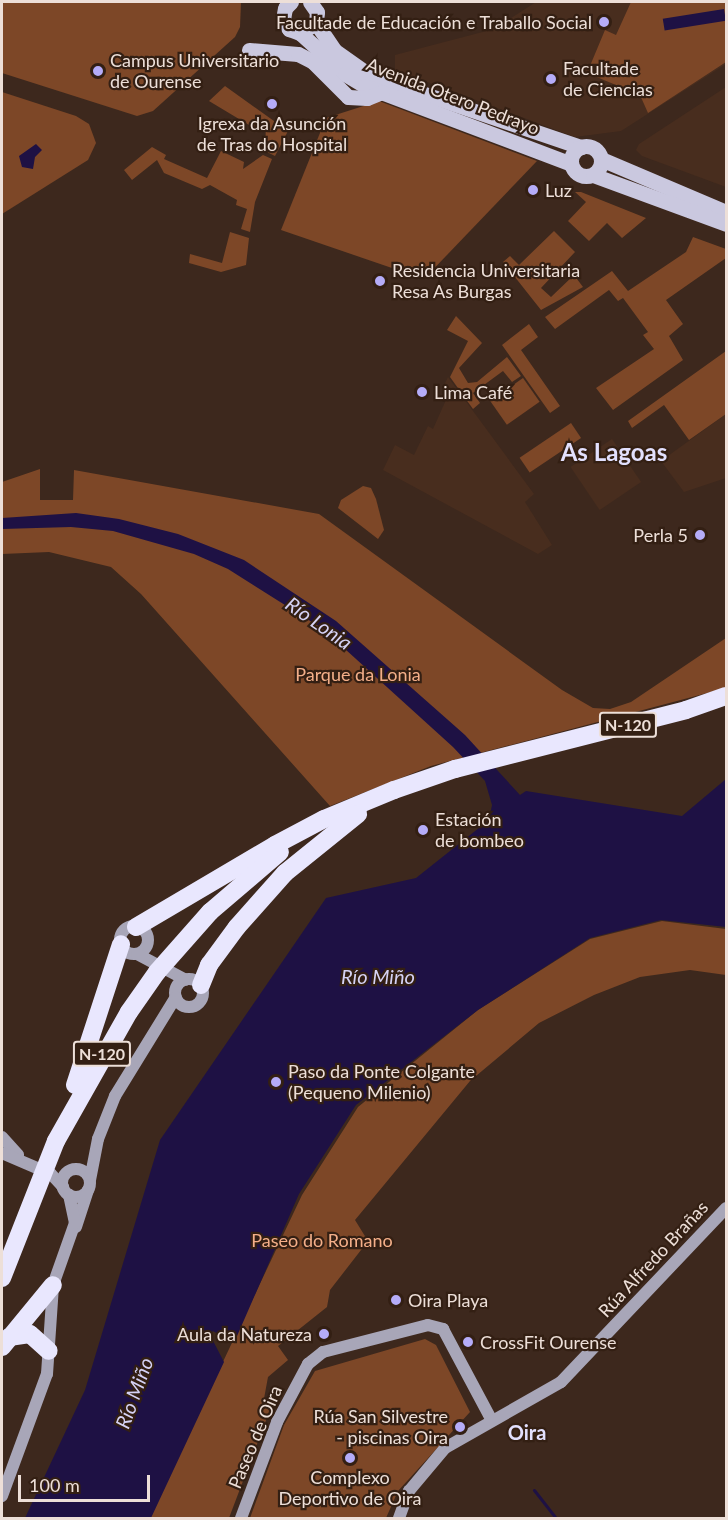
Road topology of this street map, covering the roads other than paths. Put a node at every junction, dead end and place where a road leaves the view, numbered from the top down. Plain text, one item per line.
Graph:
1 (310, 2) edge
2 (287, 4) edge
3 (316, 23) junction
4 (300, 33) junction
5 (249, 51) dead end
6 (326, 57) junction
7 (333, 80) junction
8 (381, 92) junction
9 (581, 147) junction
10 (601, 159) junction
11 (572, 164) junction
12 (593, 175) junction
13 (726, 212) edge
14 (726, 224) edge
15 (726, 696) edge
16 (394, 790) junction
17 (353, 808) junction
18 (136, 927) junction
19 (148, 942) junction
20 (121, 944) junction
21 (138, 954) junction
22 (161, 966) junction
23 (193, 982) junction
24 (176, 994) junction
25 (188, 1007) junction
26 (154, 1036) junction
27 (2, 1137) edge
28 (98, 1139) junction
29 (56, 1141) junction
30 (2, 1153) edge
31 (34, 1166) junction
32 (73, 1171) junction
33 (51, 1174) junction
34 (89, 1185) junction
35 (66, 1191) junction
36 (726, 1208) edge
37 (71, 1236) junction
38 (2, 1278) edge
39 (53, 1286) junction
40 (5, 1342) edge
41 (49, 1351) junction
42 (491, 1419) junction
43 (2, 1496) edge
44 (241, 1518) edge
45 (399, 1518) edge

1 - 3 main road, Avenida Otero Pedrayo
2 - 4 main road, Avenida Otero Pedrayo
3 - 4 main road
3 - 9 main road, Avenida Otero Pedrayo
4 - 6 main road, Avenida Otero Pedrayo
5 - 7 main road
6 - 7 main road
6 - 8 main road, Avenida Otero Pedrayo
7 - 8 main road
8 - 11 main road, Avenida Otero Pedrayo
9 - 10 main road
9 - 11 main road
10 - 12 main road
10 - 13 main road
11 - 12 main road
12 - 14 main road
15 - 16 highway, N-120
16 - 17 highway, N-120
16 - 23 highway
17 - 18 highway
17 - 22 highway, N-120
18 - 19 street
18 - 20 street
19 - 21 street
19 - 22 street
20 - 21 street
20 - 29 highway
21 - 22 street
22 - 23 street
22 - 24 street
22 - 29 highway, N-120
23 - 24 street
23 - 25 street
24 - 25 street
24 - 26 street
25 - 26 street
26 - 28 street
27 - 31 street
28 - 32 street
28 - 34 street
29 - 38 highway, N-120
30 - 31 street
31 - 33 street
32 - 33 street
32 - 34 street
32 - 35 street
33 - 35 street
34 - 35 street
34 - 37 street
35 - 37 street
36 - 42 street, Rúa Alfredo Brañas
37 - 39 street
39 - 40 highway
39 - 41 street
40 - 41 highway
41 - 43 street
42 - 44 street, Paseo de Oira
42 - 45 street, Rúa Alfredo Brañas

